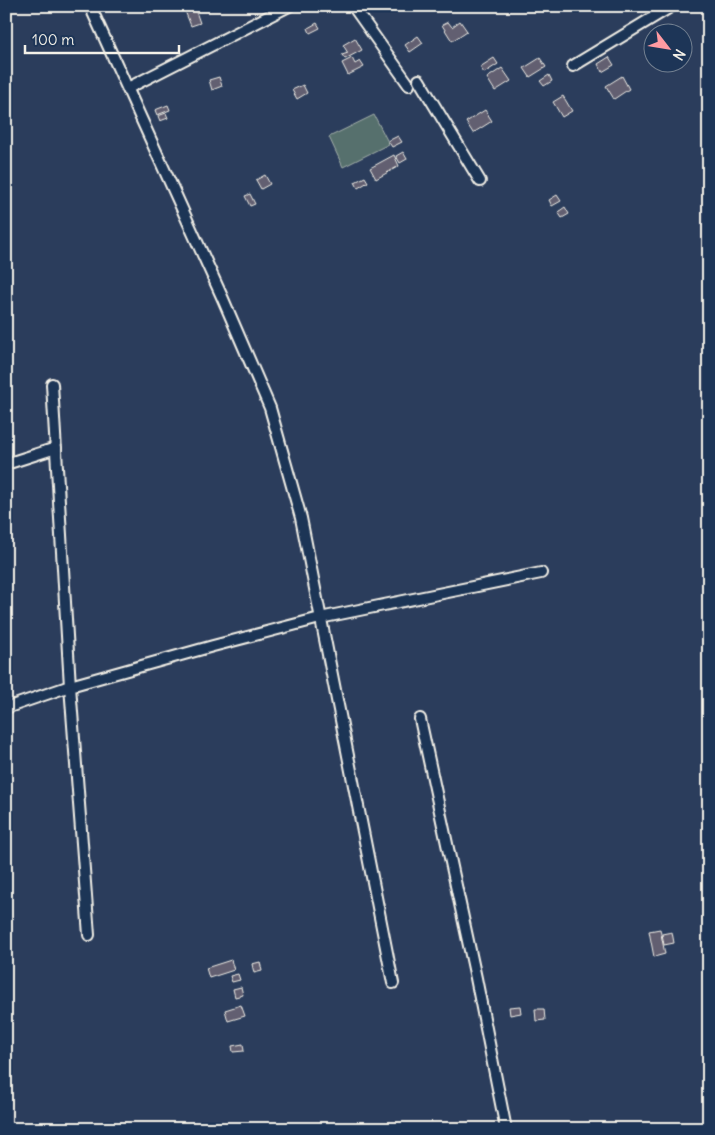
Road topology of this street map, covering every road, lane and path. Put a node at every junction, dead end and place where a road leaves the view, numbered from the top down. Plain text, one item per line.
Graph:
1 (90, 6) edge
2 (289, 6) edge
3 (353, 6) edge
4 (672, 6) edge
5 (573, 66) dead end
6 (419, 80) dead end
7 (409, 85) dead end
8 (128, 88) junction
9 (480, 181) dead end
10 (52, 384) dead end
11 (56, 448) junction
12 (6, 464) edge
13 (541, 573) dead end
14 (320, 618) junction
15 (70, 686) junction
16 (6, 708) edge
17 (420, 719) dead end
18 (88, 935) dead end
19 (393, 983) dead end
20 (506, 1129) edge

1 - 8 street
2 - 8 street
3 - 7 street
4 - 5 street
6 - 9 street
8 - 14 street
10 - 11 street
11 - 12 street
11 - 15 street
13 - 14 street
14 - 15 street
14 - 19 street
15 - 16 street
15 - 18 street
17 - 20 street

